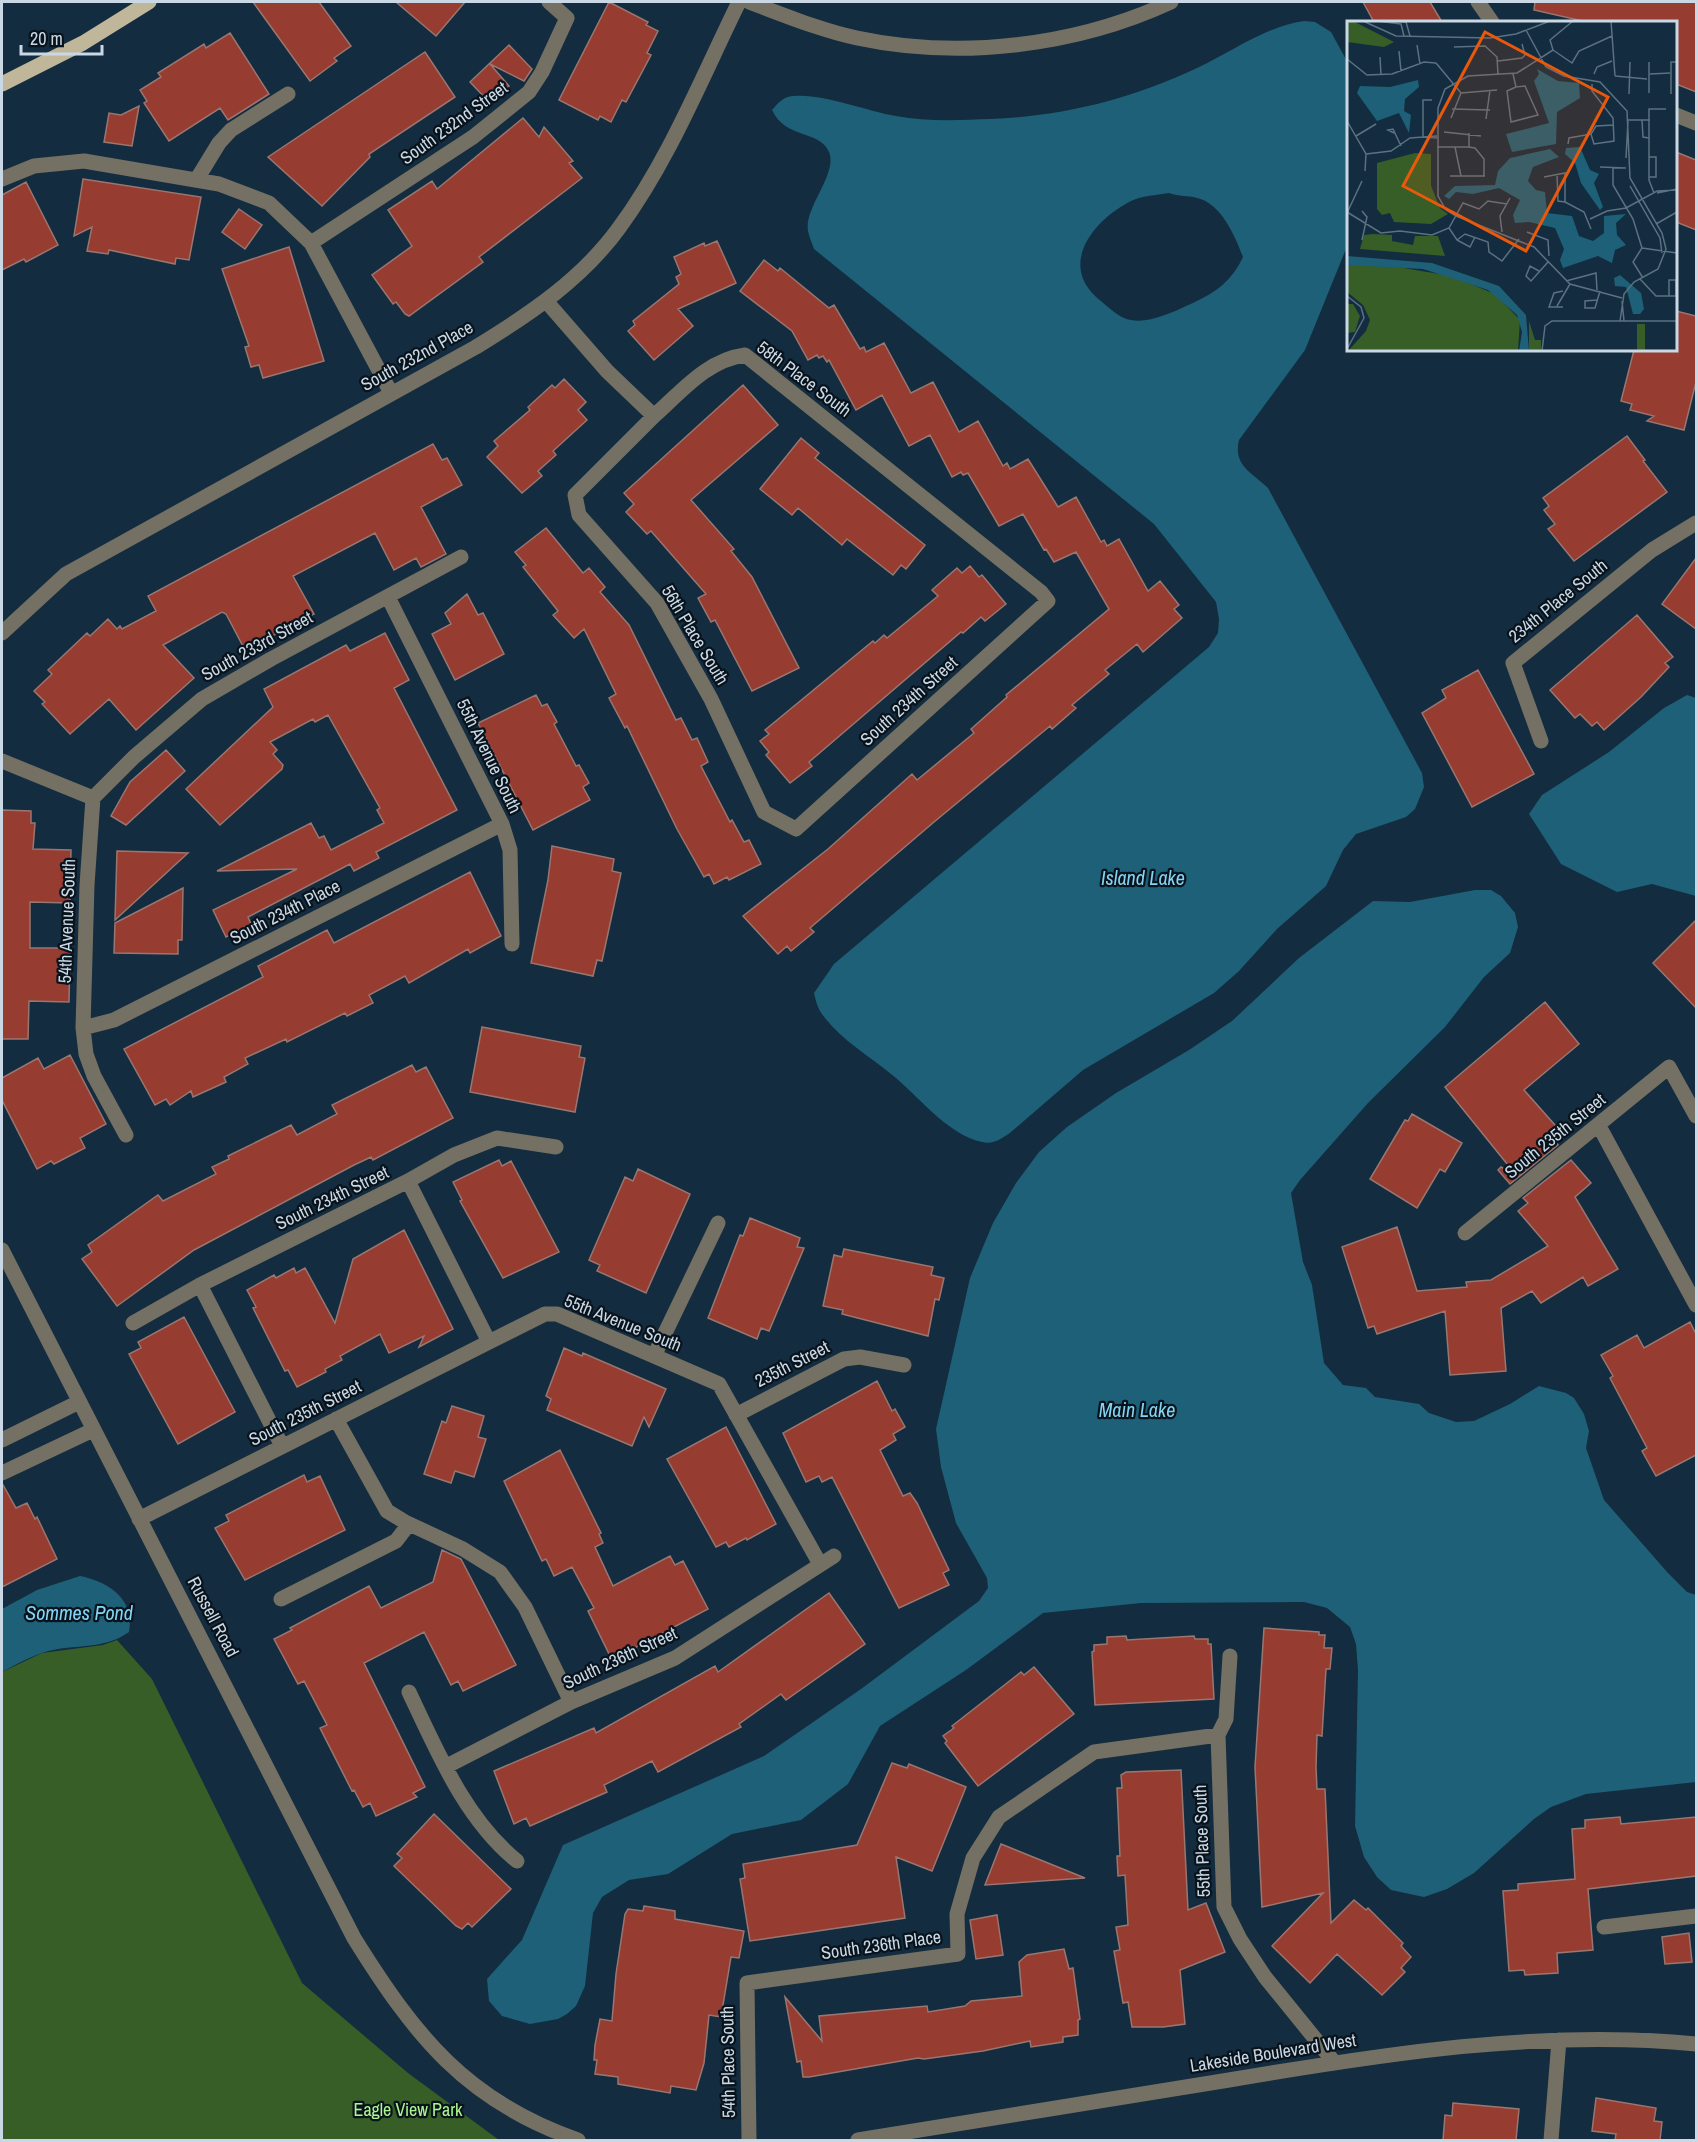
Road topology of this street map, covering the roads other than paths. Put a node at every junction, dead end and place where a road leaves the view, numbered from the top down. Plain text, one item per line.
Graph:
1 (149, 2) edge
2 (549, 2) edge
3 (739, 2) edge
4 (749, 2) edge
5 (1170, 2) edge
6 (1479, 2) edge
7 (1491, 21) edge
8 (2, 84) edge
9 (288, 93) dead end
10 (1677, 115) edge
11 (1696, 123) edge
12 (2, 179) edge
13 (197, 179) junction
14 (311, 243) junction
15 (546, 301) junction
16 (391, 393) junction
17 (654, 416) junction
18 (1696, 523) edge
19 (461, 557) dead end
20 (388, 597) junction
21 (1048, 602) joint
22 (2, 633) edge
23 (1541, 741) dead end
24 (2, 761) edge
25 (93, 798) junction
26 (502, 824) junction
27 (796, 829) joint
28 (512, 944) dead end
29 (83, 1028) junction
30 (1696, 1116) edge
31 (1599, 1126) junction
32 (126, 1135) dead end
33 (555, 1147) dead end
34 (408, 1181) junction
35 (717, 1223) dead end
36 (1465, 1233) dead end
37 (2, 1250) edge
38 (200, 1285) junction
39 (1696, 1305) edge
40 (133, 1323) dead end
41 (489, 1342) junction
42 (654, 1356) junction
43 (904, 1365) dead end
44 (79, 1402) junction
45 (736, 1415) junction
46 (336, 1419) junction
47 (93, 1430) junction
48 (2, 1440) edge
49 (282, 1446) junction
50 (2, 1473) edge
51 (139, 1519) junction
52 (409, 1524) junction
53 (834, 1556) dead end
54 (820, 1564) junction
55 (281, 1599) dead end
56 (1230, 1656) dead end
57 (409, 1692) dead end
58 (571, 1701) junction
59 (1218, 1735) junction
60 (447, 1766) junction
61 (517, 1861) dead end
62 (1696, 1916) edge
63 (1604, 1927) dead end
64 (747, 1983) joint
65 (1559, 2040) junction
66 (1696, 2044) edge
67 (1334, 2062) junction
68 (578, 2140) edge
69 (749, 2140) edge
70 (858, 2140) edge
71 (1551, 2140) edge

1 - 8 main road
2 - 14 street, South 232nd Street
3 - 15 street, South 232nd Place
4 - 5 street
6 - 7 street
9 - 13 street
10 - 11 street
12 - 13 street
13 - 14 street
14 - 16 street
15 - 16 street, South 232nd Place
15 - 17 street
16 - 22 street, South 232nd Place
17 - 21 street, 58th Place South
17 - 27 street, 56th Place South
18 - 23 street, 234th Place South
19 - 20 street, South 233rd Street
20 - 25 street, South 233rd Street
20 - 26 street, 55th Avenue South
21 - 27 street, South 234th Street
24 - 25 street
25 - 29 street, 54th Avenue South
26 - 28 street, 55th Avenue South
26 - 29 street, South 234th Place
29 - 32 street, 54th Avenue South
30 - 31 street, South 235th Street
31 - 36 street, South 235th Street
31 - 39 street
33 - 34 street, South 234th Street
34 - 38 street, South 234th Street
34 - 41 street
35 - 42 street
37 - 44 street, Russell Road
38 - 40 street, South 234th Street
38 - 49 street
41 - 42 street, 55th Avenue South
41 - 46 street, South 235th Street
42 - 45 street, 55th Avenue South
43 - 45 street, 235th Street
44 - 47 street, Russell Road
44 - 48 street
45 - 54 street, 55th Avenue South
46 - 49 street, South 235th Street
46 - 52 street
47 - 50 street
47 - 51 street, Russell Road
49 - 51 street, South 235th Street
51 - 68 street, Russell Road
52 - 55 street
52 - 58 street
53 - 54 street, South 236th Street
54 - 58 street, South 236th Street
56 - 59 street, 55th Place South
57 - 60 street
58 - 60 street, South 236th Street
59 - 64 street, South 236th Place
59 - 67 street, 55th Place South
60 - 61 street
62 - 63 street
64 - 69 street, 54th Place South
65 - 66 street, Lakeside Boulevard West
65 - 67 street, Lakeside Boulevard West
65 - 71 street
67 - 70 street, Lakeside Boulevard West

